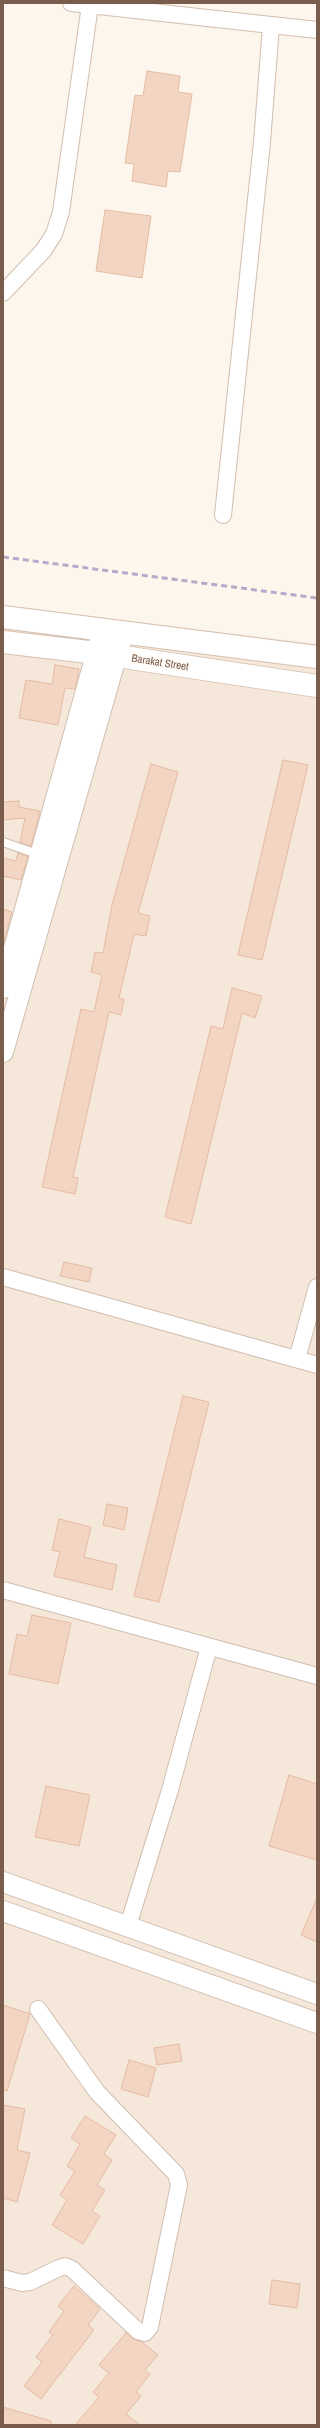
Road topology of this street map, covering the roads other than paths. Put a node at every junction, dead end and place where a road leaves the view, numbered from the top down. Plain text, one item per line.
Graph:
1 (71, 3) edge
2 (90, 5) junction
3 (271, 26) junction
4 (317, 30) edge
5 (3, 293) edge
6 (223, 515) dead end
7 (3, 617) edge
8 (113, 631) junction
9 (3, 642) edge
10 (106, 655) junction
11 (317, 658) edge
12 (317, 686) edge
13 (3, 842) edge
14 (40, 855) junction
15 (3, 988) edge
16 (3, 1052) edge
17 (3, 1277) edge
18 (317, 1287) edge
19 (297, 1360) junction
20 (317, 1365) edge
21 (3, 1590) edge
22 (209, 1647) junction
23 (317, 1676) edge
24 (3, 1882) edge
25 (3, 1911) edge
26 (128, 1926) junction
27 (317, 1994) edge
28 (38, 2009) dead end
29 (317, 2023) edge
30 (3, 2278) edge

1 - 2 street
2 - 3 street
2 - 5 street
3 - 4 street
3 - 6 street
7 - 8 main road
8 - 10 street
8 - 11 main road
9 - 10 main road, Barakat Street
10 - 12 main road, Barakat Street
10 - 14 street
10 - 16 street
13 - 14 lane
14 - 15 street
17 - 19 street
18 - 19 street
19 - 20 street
21 - 22 street
22 - 23 street
22 - 26 street
24 - 26 street
25 - 29 street
26 - 27 street
28 - 30 street

